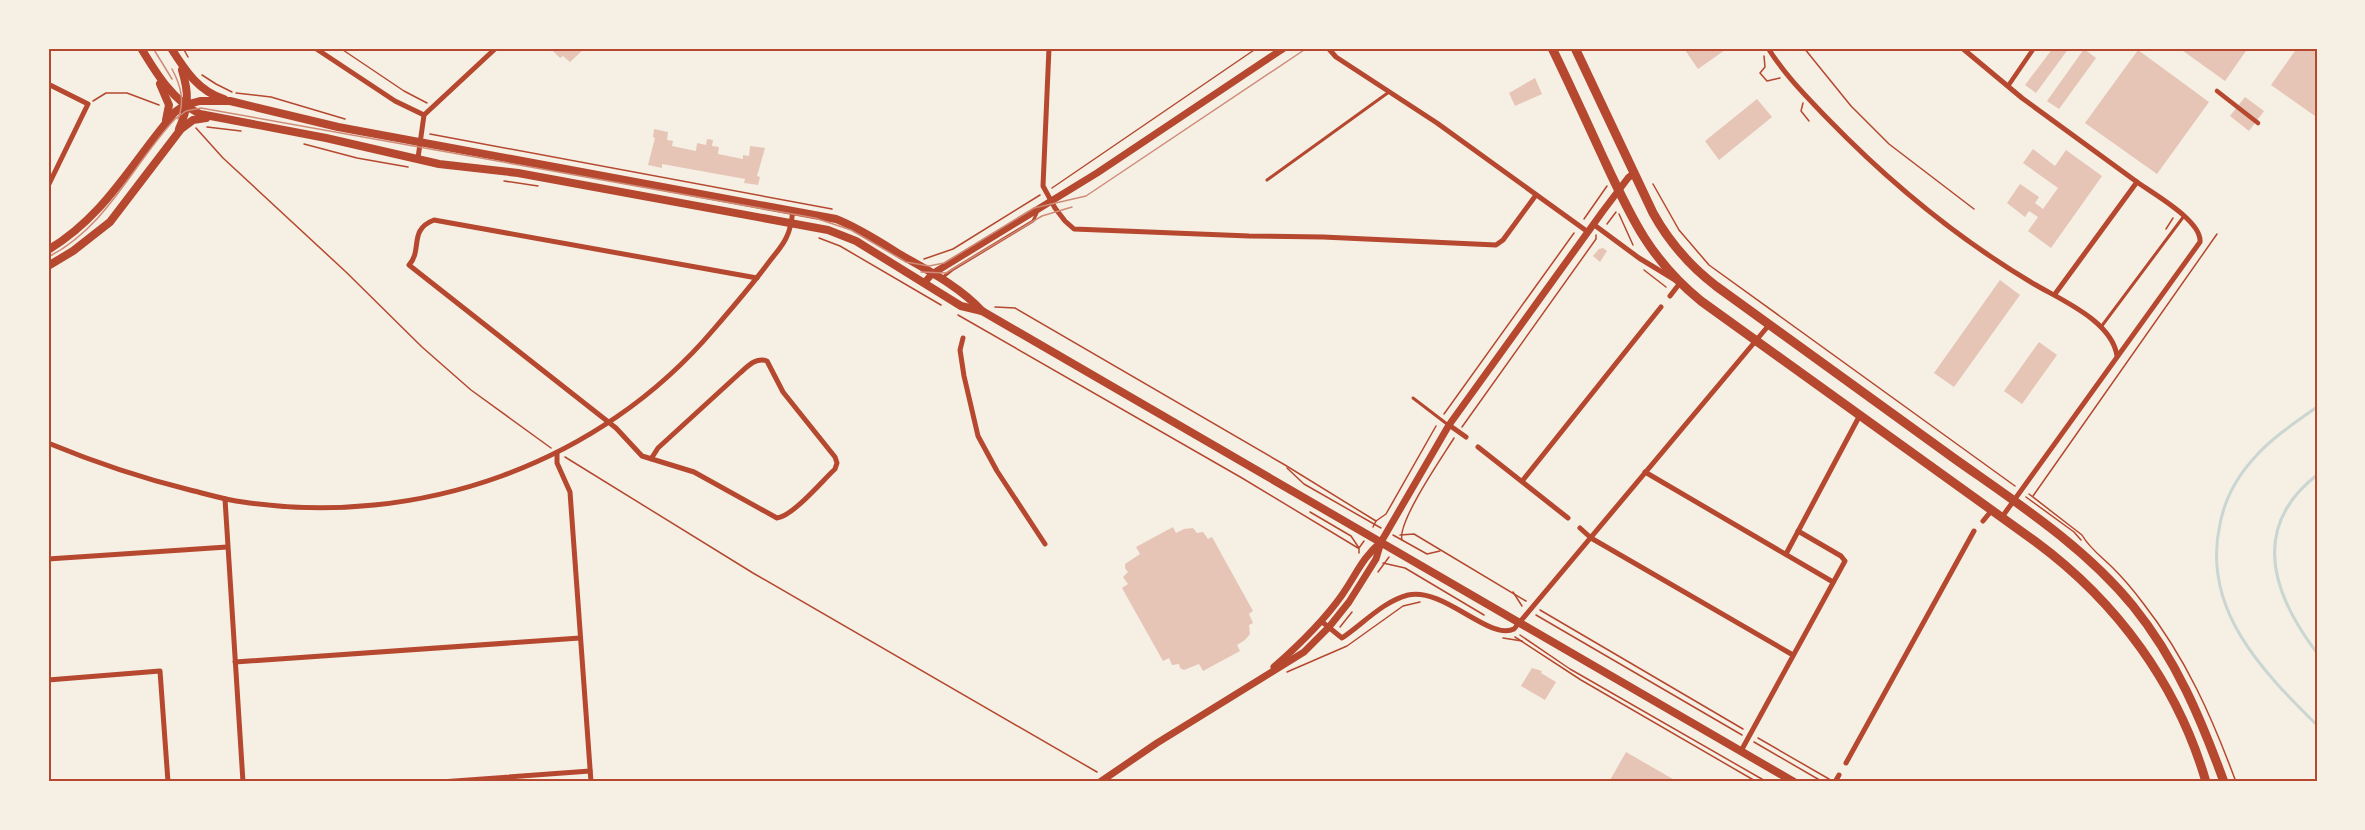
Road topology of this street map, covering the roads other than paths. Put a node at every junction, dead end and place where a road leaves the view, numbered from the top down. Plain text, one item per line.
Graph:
1 (141, 48) edge
2 (171, 48) edge
3 (315, 48) edge
4 (496, 48) edge
5 (1049, 48) edge
6 (1284, 48) edge
7 (1328, 48) edge
8 (1552, 48) edge
9 (1575, 48) edge
10 (1768, 48) edge
11 (1962, 48) edge
12 (2034, 48) edge
13 (181, 64) junction
14 (152, 67) junction
15 (48, 84) edge
16 (2008, 86) junction
17 (1391, 91) junction
18 (2217, 91) dead end
19 (230, 101) junction
20 (186, 106) junction
21 (424, 115) junction
22 (212, 117) junction
23 (2258, 123) dead end
24 (162, 129) junction
25 (174, 138) junction
26 (420, 143) junction
27 (418, 158) junction
28 (1634, 173) junction
29 (1267, 180) dead end
30 (2138, 182) junction
31 (48, 186) edge
32 (1619, 191) junction
33 (1536, 195) junction
34 (1051, 201) junction
35 (794, 205) junction
36 (1039, 209) junction
37 (2184, 216) junction
38 (791, 223) junction
39 (1593, 224) junction
40 (1588, 232) junction
41 (48, 250) edge
42 (48, 266) edge
43 (932, 274) junction
44 (757, 278) junction
45 (941, 279) junction
46 (925, 282) junction
47 (1680, 283) junction
48 (2055, 294) junction
49 (1670, 296) dead end
50 (1661, 308) dead end
51 (982, 311) junction
52 (1769, 325) junction
53 (2101, 327) junction
54 (963, 338) dead end
55 (1756, 340) junction
56 (2117, 356) junction
57 (1413, 398) dead end
58 (1860, 415) junction
59 (609, 422) junction
60 (1449, 425) junction
61 (1466, 437) dead end
62 (48, 443) edge
63 (1478, 447) dead end
64 (557, 453) junction
65 (651, 459) junction
66 (1645, 472) junction
67 (1522, 480) junction
68 (225, 499) junction
69 (2013, 501) junction
70 (1992, 510) junction
71 (2002, 517) junction
72 (1568, 518) dead end
73 (1983, 521) dead end
74 (1580, 528) dead end
75 (1798, 531) junction
76 (1974, 531) dead end
77 (1591, 538) junction
78 (1381, 542) junction
79 (1045, 544) dead end
80 (227, 547) junction
81 (1786, 554) junction
82 (48, 559) edge
83 (1833, 582) junction
84 (1321, 621) junction
85 (1520, 622) junction
86 (1329, 627) junction
87 (580, 638) junction
88 (1793, 656) junction
89 (235, 662) junction
90 (1270, 672) junction
91 (48, 680) edge
92 (1741, 751) junction
93 (1846, 763) dead end
94 (590, 771) junction
95 (1839, 775) dead end
96 (1097, 780) edge
97 (168, 782) edge
98 (243, 782) edge
99 (441, 782) edge
100 (591, 782) edge
101 (1794, 782) edge
102 (1835, 782) edge
103 (2206, 782) edge
104 (2224, 782) edge

1 - 14 main road
2 - 13 main road
3 - 21 street
4 - 21 street
5 - 34 street
6 - 34 street
7 - 17 street
8 - 32 main road
9 - 28 main road
10 - 48 street
11 - 16 street
12 - 16 street
13 - 19 main road
13 - 20 main road
14 - 20 main road
14 - 24 main road
15 - 31 street
16 - 30 street
17 - 29 lane
17 - 33 street
18 - 23 street
19 - 20 main road
19 - 26 main road
20 - 22 main road
20 - 24 main road
20 - 25 main road
21 - 26 street
22 - 25 main road
22 - 27 main road
24 - 41 main road
25 - 42 main road
26 - 27 street
26 - 35 main road
27 - 38 main road
28 - 32 street
28 - 52 main road
30 - 37 street
30 - 48 street
32 - 39 street
32 - 47 main road
33 - 34 street
33 - 40 street
34 - 36 street
35 - 38 street
35 - 43 main road
36 - 43 street
36 - 45 lane
37 - 53 lane
37 - 56 street
38 - 44 street
38 - 46 main road
39 - 40 street
39 - 47 street
40 - 60 street
43 - 45 main road
43 - 46 street
44 - 59 street
44 - 59 street
45 - 51 main road
46 - 51 main road
47 - 49 street
47 - 55 main road
48 - 53 street
50 - 67 street
51 - 78 main road
52 - 55 street
52 - 69 main road
53 - 56 street
54 - 79 street
55 - 58 main road
55 - 66 street
56 - 69 street
57 - 60 lane
58 - 70 main road
58 - 75 street
59 - 64 street
59 - 65 street
60 - 61 street
60 - 78 street
62 - 68 street
63 - 67 street
64 - 68 street
64 - 87 street
65 - 65 street
66 - 77 street
66 - 81 street
67 - 72 street
68 - 80 street
69 - 71 street
69 - 104 main road
70 - 71 main road
70 - 73 street
71 - 103 main road
74 - 77 street
75 - 81 street
75 - 83 street
76 - 93 street
77 - 85 street
77 - 88 street
78 - 84 street
78 - 85 main road
78 - 86 street
80 - 82 street
80 - 89 street
81 - 83 street
83 - 88 street
84 - 86 street
84 - 90 street
85 - 86 street
85 - 92 main road
86 - 90 street
87 - 89 street
87 - 94 street
88 - 92 street
89 - 98 street
90 - 96 street
91 - 97 street
92 - 101 main road
94 - 99 street
94 - 100 street
95 - 102 street

